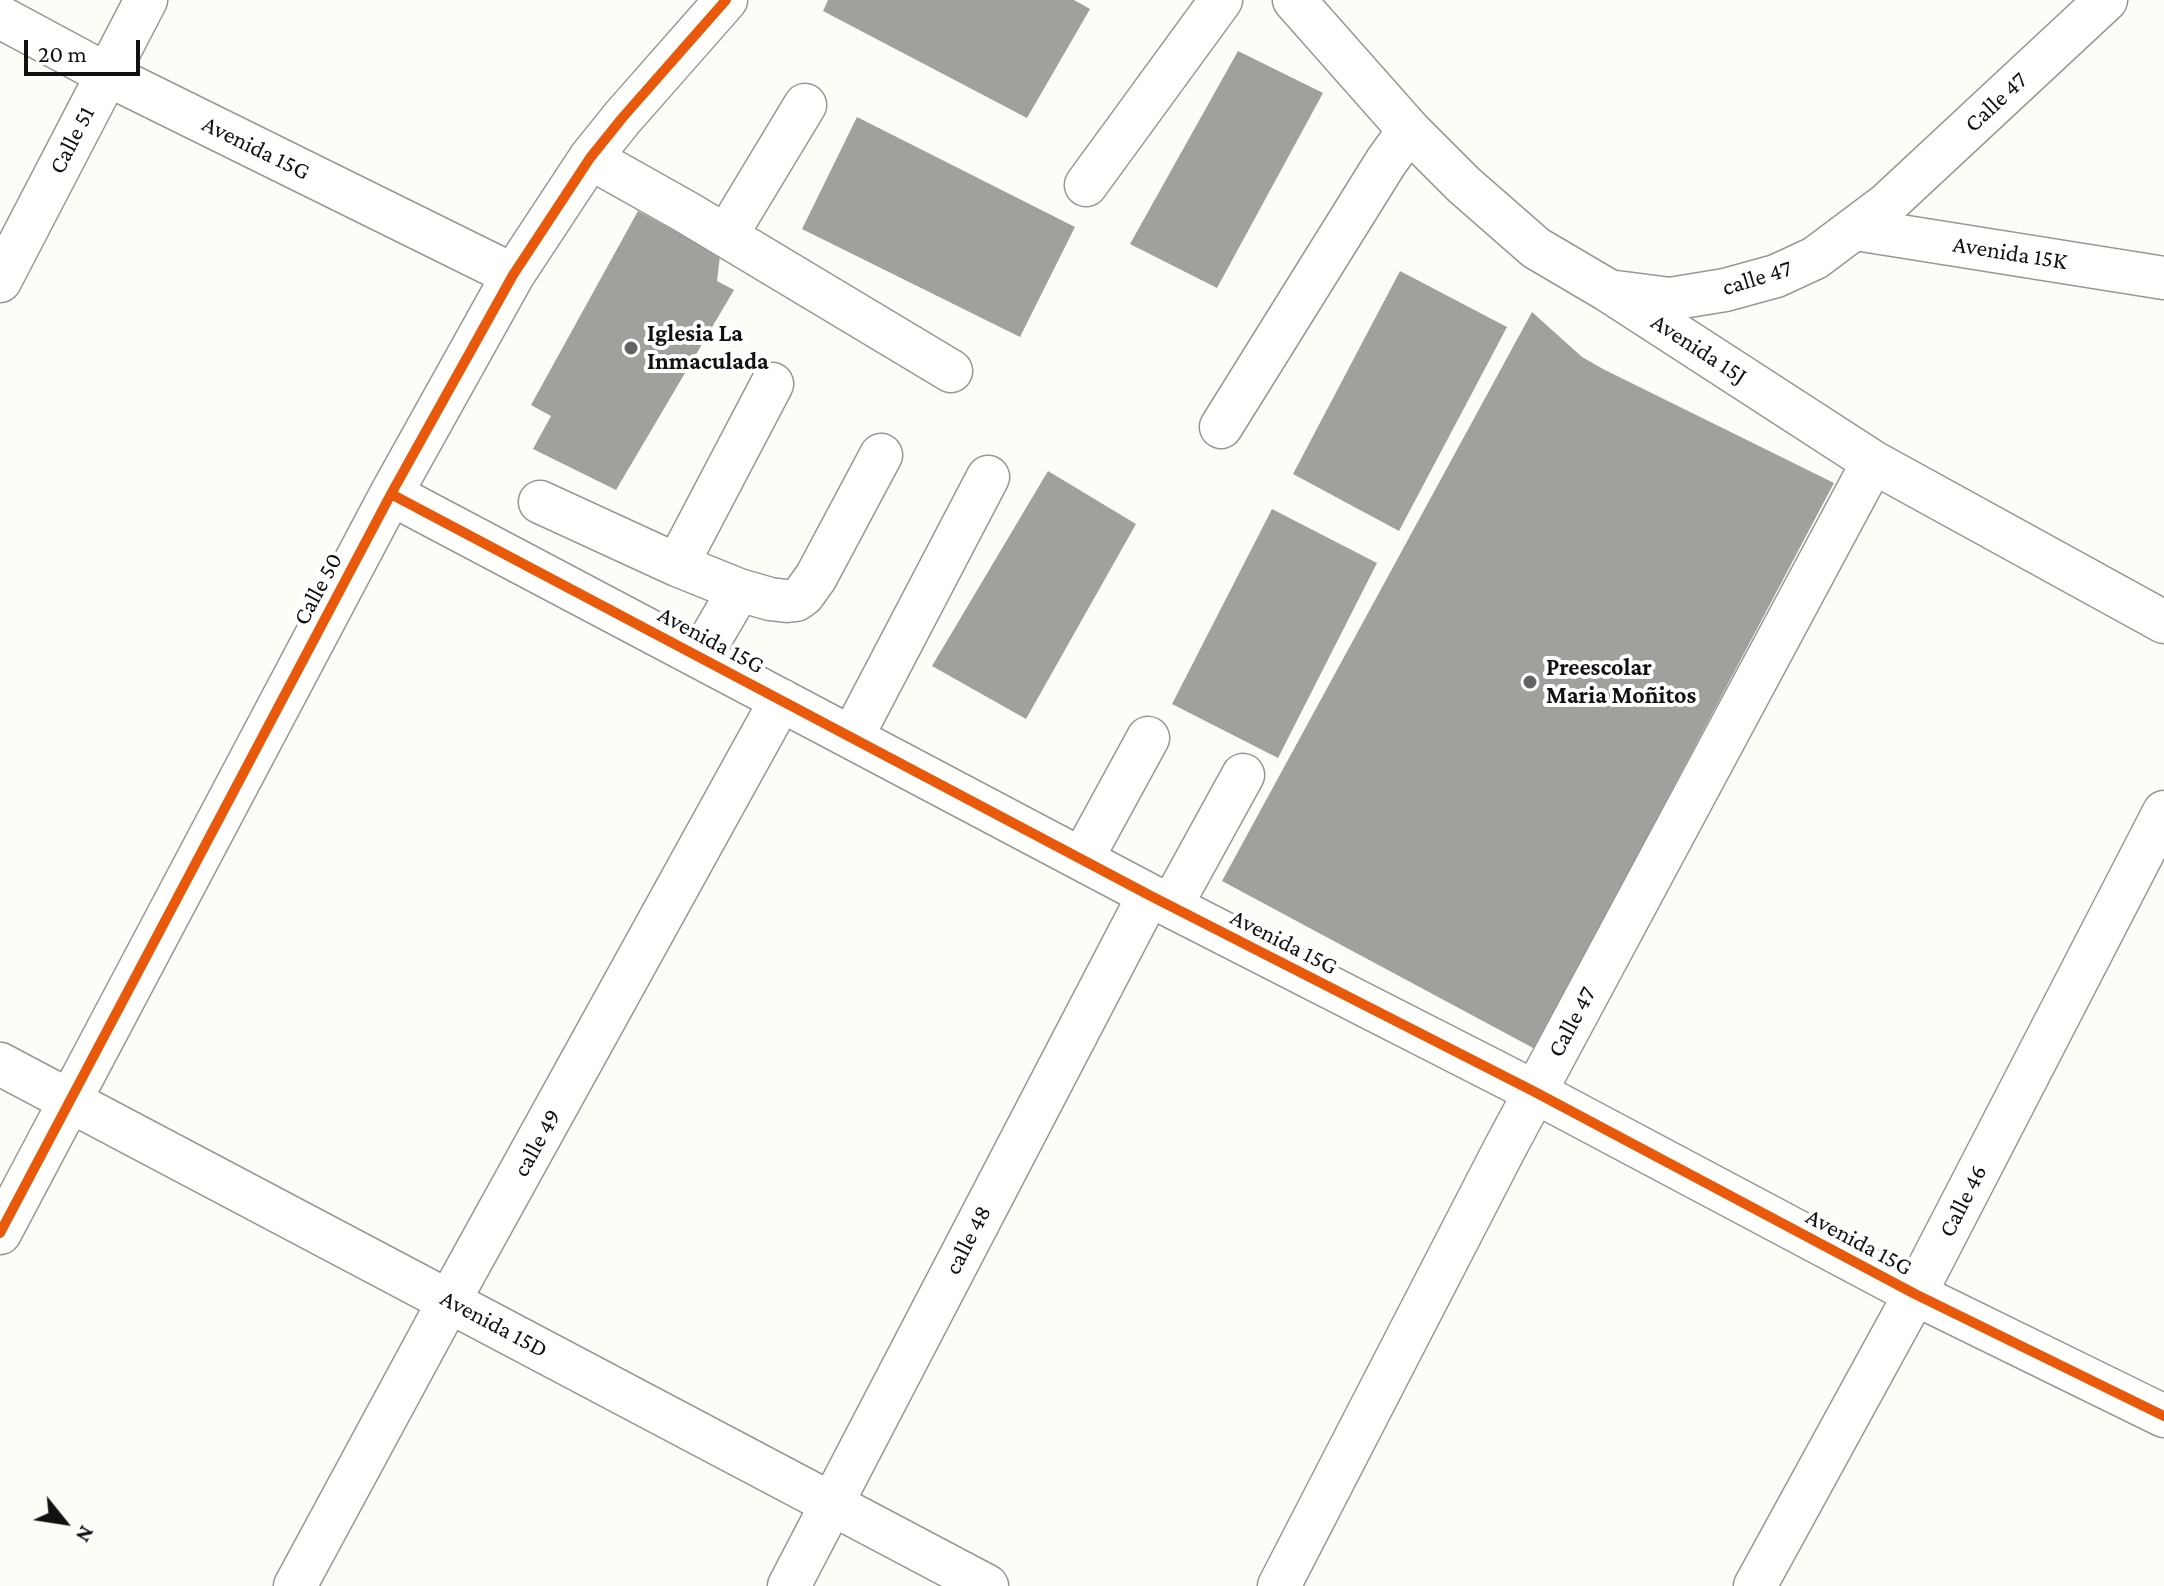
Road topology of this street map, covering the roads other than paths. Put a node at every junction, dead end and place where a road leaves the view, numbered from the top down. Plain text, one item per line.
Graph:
1 (146, 0) edge
2 (726, 0) edge
3 (1221, 0) edge
4 (1294, 0) edge
5 (2106, 0) edge
6 (0, 17) edge
7 (106, 74) junction
8 (805, 105) dead end
9 (1409, 130) junction
10 (590, 158) junction
11 (1086, 185) dead end
12 (1871, 216) junction
13 (726, 236) junction
14 (2164, 253) edge
15 (513, 275) junction
16 (2164, 278) edge
17 (0, 281) edge
18 (1609, 291) junction
19 (951, 371) dead end
20 (772, 384) dead end
21 (1221, 427) dead end
22 (881, 455) dead end
23 (1873, 462) junction
24 (988, 477) dead end
25 (391, 494) junction
26 (540, 502) dead end
27 (677, 565) junction
28 (739, 590) junction
29 (2164, 622) edge
30 (700, 657) junction
31 (781, 700) junction
32 (852, 737) junction
33 (1148, 738) dead end
34 (1243, 775) dead end
35 (2164, 812) edge
36 (1082, 859) junction
37 (1160, 901) junction
38 (0, 1064) edge
39 (1535, 1092) junction
40 (70, 1101) junction
41 (0, 1233) edge
42 (1915, 1294) junction
43 (449, 1301) junction
44 (2164, 1416) edge
45 (833, 1503) junction
46 (295, 1586) edge
47 (789, 1586) edge
48 (987, 1586) edge
49 (1279, 1586) edge
50 (1755, 1586) edge

1 - 7 street, Calle 51
2 - 10 street, Calle 50
3 - 11 street
4 - 9 street, Avenida 15J
5 - 12 street, Calle 47
6 - 7 street, Avenida 15G
7 - 15 street, Avenida 15G
7 - 17 street, Calle 51
8 - 13 street
9 - 18 street, Avenida 15J
9 - 21 street
10 - 13 street
10 - 15 street, Calle 50
12 - 14 street, Avenida 15K
12 - 16 street, Avenida 15K
12 - 18 street, calle 47
13 - 19 street
15 - 25 street, Calle 50
18 - 23 street, Avenida 15J
20 - 27 street
22 - 28 street
23 - 29 street, Avenida 15J
23 - 39 street, Calle 47
24 - 32 street
25 - 30 street, Avenida 15G
25 - 40 street, Calle 50
26 - 27 street
27 - 28 street
28 - 30 street
30 - 31 street, Avenida 15G
31 - 32 street, Avenida 15G
31 - 43 street, calle 49
32 - 36 street, Avenida 15G
33 - 36 street
34 - 37 street, calle 48
35 - 42 street, Calle 46
36 - 37 street, Avenida 15G
37 - 39 street, Avenida 15G
37 - 45 street, calle 48
38 - 40 street, Avenida 15D
39 - 42 street, Avenida 15G
39 - 49 street, Calle 47
40 - 41 street, Calle 50
40 - 43 street, Avenida 15D
42 - 44 street, Avenida 15G
42 - 50 street, Calle 46
43 - 45 street, Avenida 15D
43 - 46 street, calle 49
45 - 47 street, calle 48
45 - 48 street, Avenida 15D

